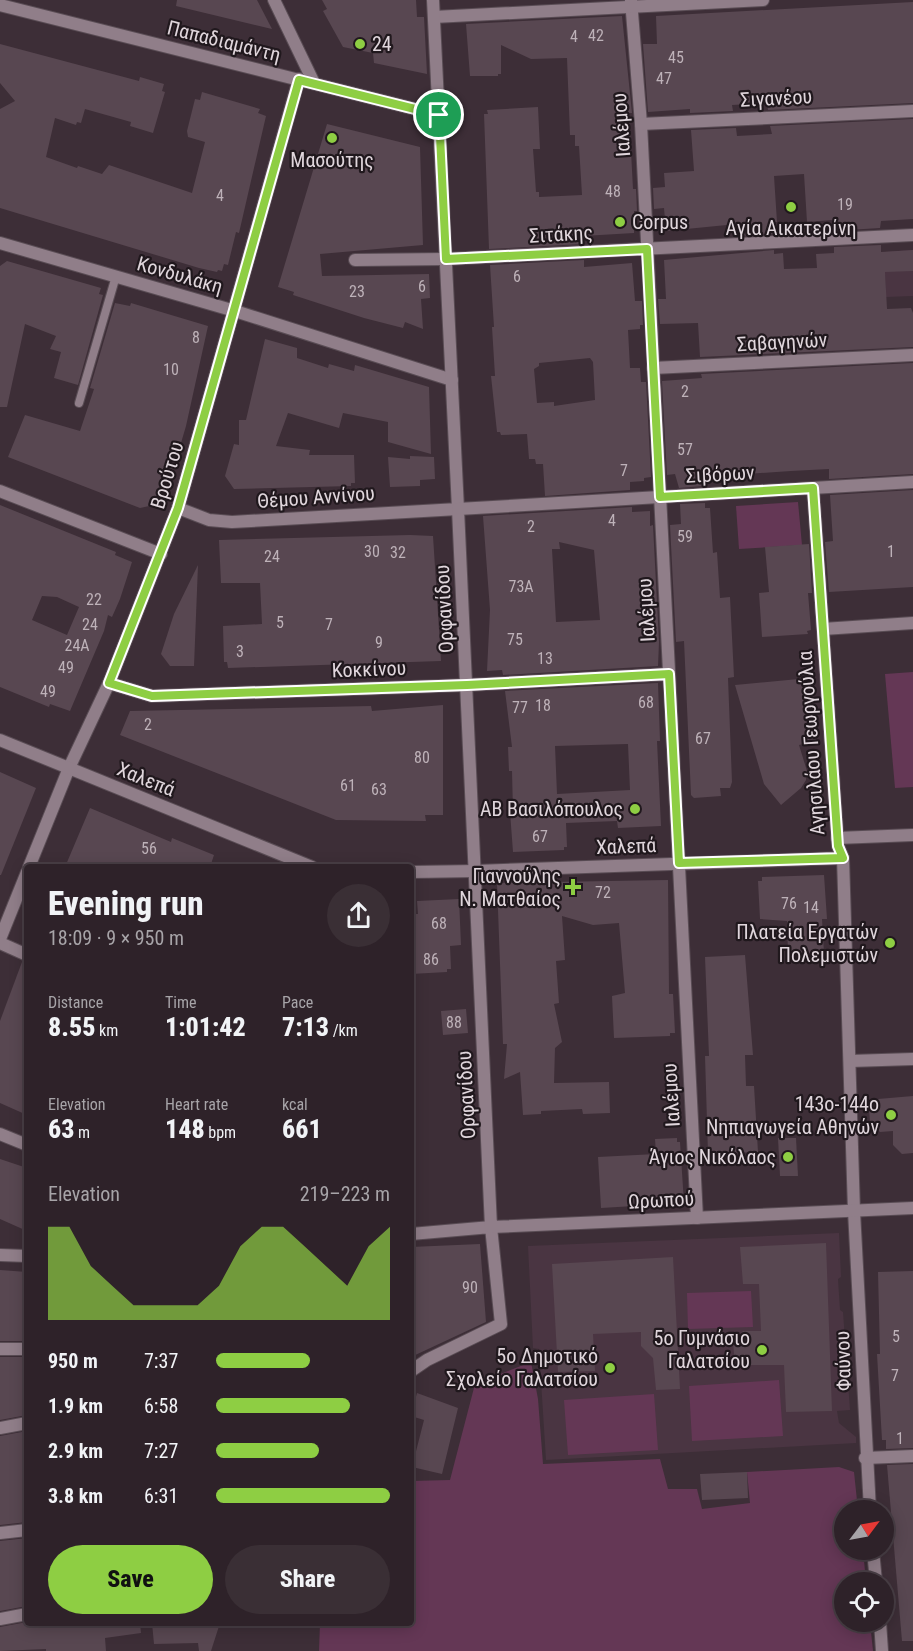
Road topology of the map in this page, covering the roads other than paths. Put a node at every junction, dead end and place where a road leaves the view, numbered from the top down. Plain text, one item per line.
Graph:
1 (274, 0) edge
2 (434, 0) edge
3 (763, 0) edge
4 (632, 3) edge
5 (0, 5) edge
6 (434, 17) junction
7 (299, 80) junction
8 (314, 83) junction
9 (913, 111) edge
10 (439, 115) junction
11 (641, 124) junction
12 (913, 235) edge
13 (0, 243) edge
14 (647, 249) junction
15 (446, 259) junction
16 (355, 260) dead end
17 (116, 276) junction
18 (235, 311) junction
19 (913, 354) edge
20 (653, 368) junction
21 (452, 380) junction
22 (79, 403) dead end
23 (913, 482) edge
24 (813, 488) junction
25 (0, 491) edge
26 (660, 497) junction
27 (178, 508) junction
28 (458, 509) junction
29 (161, 554) junction
30 (913, 623) edge
31 (823, 629) junction
32 (669, 674) junction
33 (109, 683) junction
34 (467, 685) junction
35 (0, 740) edge
36 (69, 768) junction
37 (913, 836) edge
38 (837, 838) junction
39 (843, 858) junction
40 (679, 863) junction
41 (30, 864) edge
42 (305, 864) edge
43 (476, 871) junction
44 (414, 872) edge
45 (24, 880) edge
46 (0, 941) edge
47 (24, 953) edge
48 (913, 1059) edge
49 (850, 1061) junction
50 (0, 1134) edge
51 (24, 1144) edge
52 (913, 1208) edge
53 (854, 1211) junction
54 (697, 1218) junction
55 (491, 1227) junction
56 (414, 1234) edge
57 (0, 1255) edge
58 (24, 1256) edge
59 (0, 1349) edge
60 (24, 1349) edge
61 (427, 1360) junction
62 (414, 1362) edge
63 (414, 1369) edge
64 (24, 1424) edge
65 (0, 1428) edge
66 (913, 1456) edge
67 (865, 1458) junction
68 (869, 1500) edge
69 (24, 1530) edge
70 (0, 1533) edge
71 (24, 1615) edge
72 (0, 1619) edge
73 (881, 1632) edge
74 (882, 1651) edge

1 - 8 street
2 - 6 street, Ορφανίδου
3 - 4 street
4 - 6 street
4 - 11 street, Ιαλέμου
5 - 7 street, Παπαδιαμάντη
6 - 10 street, Ορφανίδου
7 - 8 street, Παπαδιαμάντη
7 - 18 street, Βρούτου
8 - 10 street, Παπαδιαμάντη
9 - 11 street, Σιγανέου
10 - 15 street, Ορφανίδου
11 - 14 street, Ιαλέμου
12 - 14 street, Σιτάκης
13 - 17 street, Κονδυλάκη
14 - 15 street, Σιτάκης
14 - 20 street, Ιαλέμου
15 - 16 street, Σιτάκης
15 - 21 street, Ορφανίδου
17 - 18 street, Κονδυλάκη
17 - 22 lane
18 - 21 street, Κονδυλάκη
18 - 27 street, Βρούτου
19 - 20 street, Σαβαγηνών
20 - 26 street, Ιαλέμου
21 - 28 street, Ορφανίδου
23 - 24 street, Σιβόρων
24 - 26 street, Σιβόρων
24 - 31 street, Αγησιλάου Γεωργούλια
25 - 29 street
26 - 28 street, Σιβόρων
26 - 32 street, Ιαλέμου
27 - 28 street, Θέμου Αννίνου
27 - 29 street, Βρούτου
28 - 34 street, Ορφανίδου
29 - 33 street, Βρούτου
30 - 31 street
31 - 38 street, Αγησιλάου Γεωργούλια
32 - 34 street, Κοκκίνου
32 - 40 street, Ιαλέμου
33 - 34 street, Κοκκίνου
33 - 36 street, Βρούτου
34 - 43 street, Ορφανίδου
35 - 36 street, Χαλεπά
36 - 41 street, Βρούτου
36 - 42 street, Χαλεπά
37 - 38 street
38 - 39 street, Αγησιλάου Γεωργούλια
39 - 40 street, Χαλεπά
39 - 49 street, Αγησιλάου Γεωργούλια
40 - 43 street, Χαλεπά
40 - 54 street, Ιαλέμου
43 - 44 street, Χαλεπά
43 - 55 street, Ορφανίδου
45 - 46 street
46 - 47 street
48 - 49 street
49 - 53 street, Αγησιλάου Γεωργούλια
50 - 51 street
52 - 53 street, Ωρωπού
53 - 54 street, Ωρωπού
53 - 67 street, Φαύνου
54 - 55 street, Ωρωπού
55 - 56 street, Ωρωπού
55 - 61 street, Ορφανίδου
57 - 58 street
59 - 60 street
61 - 62 street
61 - 63 street
64 - 65 street
66 - 67 street
67 - 68 street, Φαύνου
69 - 70 street
71 - 72 street
73 - 74 street

